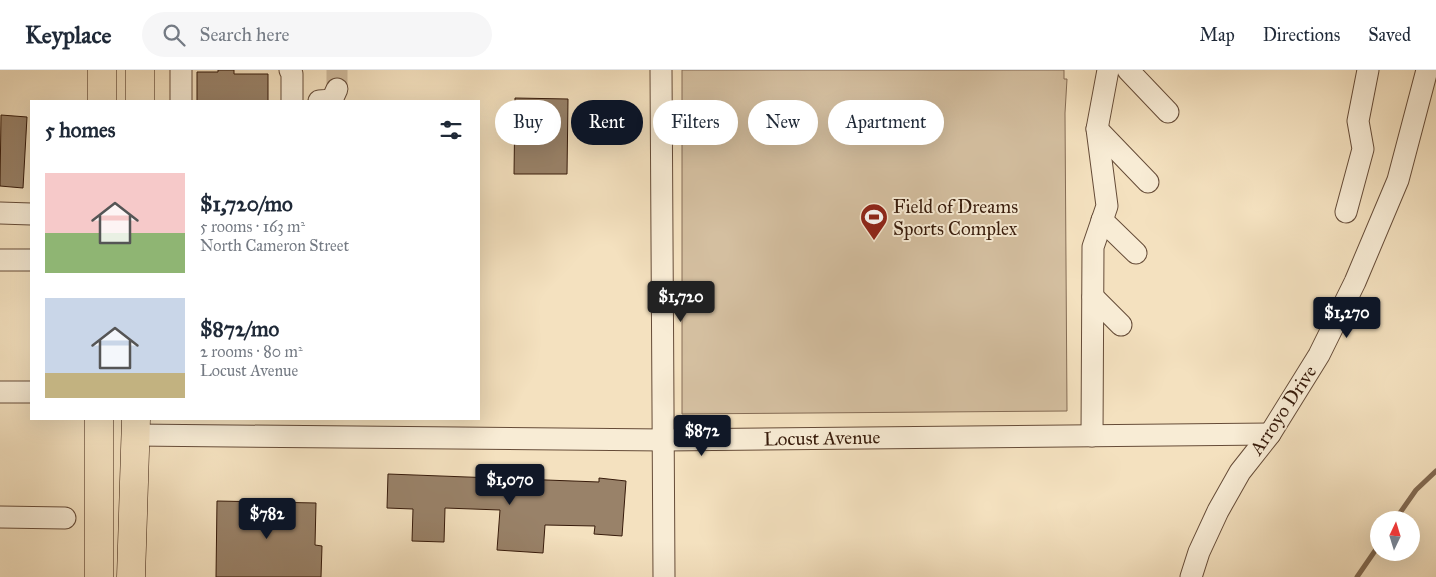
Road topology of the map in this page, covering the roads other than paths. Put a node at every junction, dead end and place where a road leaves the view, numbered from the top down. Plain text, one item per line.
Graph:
1 (102, 70) edge
2 (140, 70) edge
3 (181, 70) edge
4 (290, 70) edge
5 (305, 70) edge
6 (661, 70) edge
7 (1108, 70) edge
8 (1128, 70) edge
9 (1368, 70) edge
10 (1428, 70) edge
11 (337, 89) tunnel mouth
12 (102, 100) edge
13 (140, 100) edge
14 (181, 100) edge
15 (292, 100) edge
16 (306, 100) edge
17 (332, 100) edge
18 (1168, 112) dead end
19 (1097, 129) junction
20 (1148, 182) dead end
21 (1346, 212) dead end
22 (0, 213) edge
23 (30, 214) edge
24 (1102, 220) junction
25 (1136, 253) dead end
26 (0, 260) edge
27 (30, 260) edge
28 (1093, 297) junction
29 (1121, 325) dead end
30 (0, 392) edge
31 (30, 392) edge
32 (99, 420) edge
33 (136, 427) edge
34 (1270, 434) junction
35 (1092, 436) junction
36 (664, 440) junction
37 (0, 517) edge
38 (66, 518) dead end
39 (99, 577) edge
40 (131, 577) edge
41 (664, 577) edge
42 (1191, 577) edge

1 - 12 main road
2 - 13 main road
3 - 14 street
4 - 15 street
5 - 16 street
6 - 36 street
7 - 19 street
8 - 18 street
9 - 21 street
10 - 34 street, Arroyo Drive
11 - 17 street
19 - 20 street
19 - 24 street
22 - 23 street
24 - 25 street
24 - 28 street
26 - 27 street
28 - 29 street
28 - 35 street
30 - 31 street
32 - 39 main road
33 - 36 street, Locust Avenue
33 - 40 main road
34 - 35 street, Locust Avenue
34 - 42 street, Arroyo Drive
35 - 36 street, Locust Avenue
36 - 41 street
37 - 38 street

